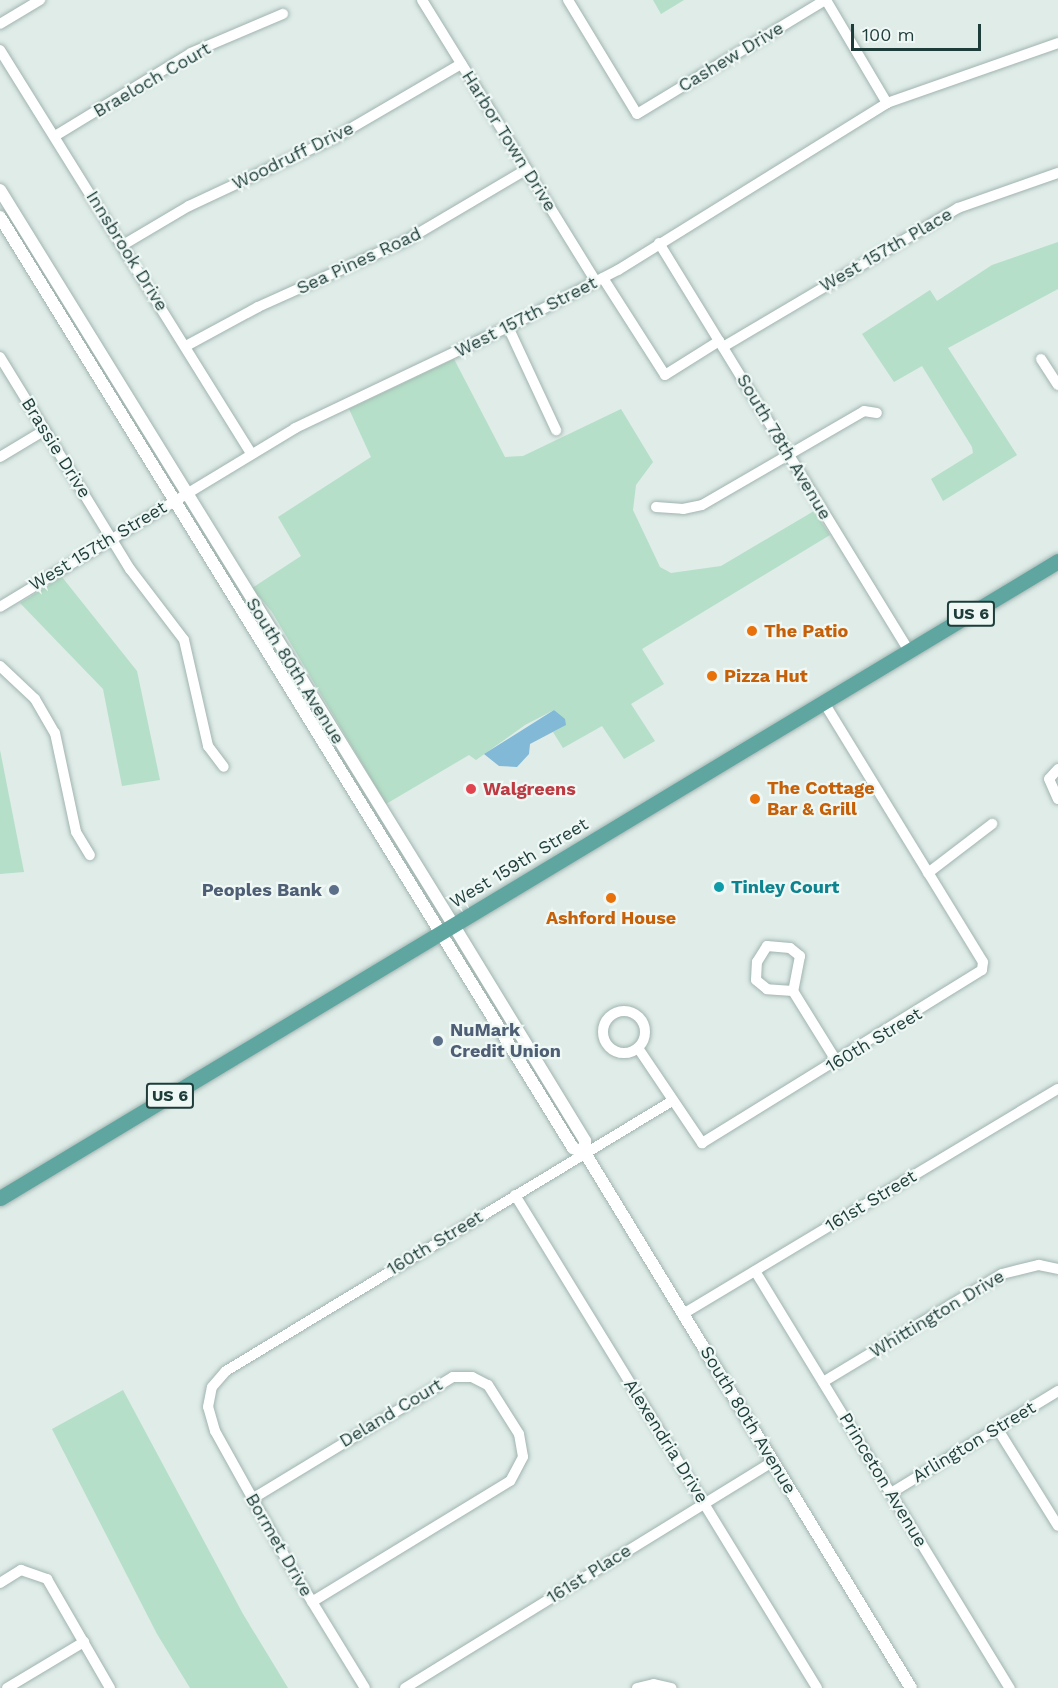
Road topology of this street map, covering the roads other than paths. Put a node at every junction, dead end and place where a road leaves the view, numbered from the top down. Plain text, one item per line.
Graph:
1 (40, 0) edge
2 (422, 0) edge
3 (568, 0) edge
4 (826, 0) edge
5 (283, 14) dead end
6 (0, 24) edge
7 (1058, 43) edge
8 (0, 50) edge
9 (461, 64) junction
10 (887, 103) junction
11 (55, 136) junction
12 (527, 169) junction
13 (1058, 173) edge
14 (0, 190) edge
15 (0, 217) edge
16 (659, 243) junction
17 (123, 245) junction
18 (599, 280) junction
19 (508, 327) junction
20 (721, 344) junction
21 (186, 346) junction
22 (0, 357) edge
23 (1041, 359) dead end
24 (1058, 385) edge
25 (877, 414) dead end
26 (45, 430) junction
27 (556, 430) dead end
28 (251, 453) junction
29 (789, 454) junction
30 (0, 457) edge
31 (185, 493) junction
32 (173, 501) junction
33 (656, 507) dead end
34 (111, 538) junction
35 (1058, 561) edge
36 (0, 607) edge
37 (909, 651) junction
38 (0, 666) edge
39 (824, 703) junction
40 (224, 767) dead end
41 (1058, 769) edge
42 (1058, 799) edge
43 (992, 824) dead end
44 (90, 855) dead end
45 (928, 873) junction
46 (447, 930) junction
47 (793, 991) junction
48 (638, 1048) junction
49 (837, 1062) junction
50 (1058, 1089) edge
51 (672, 1101) junction
52 (585, 1153) junction
53 (515, 1195) junction
54 (0, 1198) edge
55 (1058, 1269) edge
56 (755, 1271) junction
57 (683, 1314) junction
58 (823, 1382) junction
59 (1058, 1391) edge
60 (209, 1396) joint
61 (997, 1428) junction
62 (774, 1461) junction
63 (891, 1493) junction
64 (252, 1498) junction
65 (705, 1503) junction
66 (1058, 1526) edge
67 (0, 1583) edge
68 (312, 1602) junction
69 (84, 1642) junction
70 (105, 1686) edge
71 (7, 1688) edge
72 (365, 1688) edge
73 (405, 1688) edge
74 (637, 1688) edge
75 (672, 1688) edge
76 (818, 1688) edge
77 (911, 1688) edge
78 (1010, 1688) edge

1 - 6 street
2 - 9 street, Harbor Town Drive
3 - 4 street, Cashew Drive
4 - 10 street
5 - 11 street, Braeloch Court
7 - 10 street, West 157th Street
8 - 11 street, Innsbrook Drive
9 - 12 street, Harbor Town Drive
9 - 17 street, Woodruff Drive
10 - 16 street, West 157th Street
11 - 17 street, Innsbrook Drive
12 - 18 street, Harbor Town Drive
12 - 21 street, Sea Pines Road
13 - 20 street, West 157th Place
14 - 31 street, South 80th Avenue
15 - 32 street, South 80th Avenue
16 - 18 street, West 157th Street
16 - 20 street, South 78th Avenue
17 - 21 street, Innsbrook Drive
18 - 19 street, West 157th Street
18 - 20 street, Harbor Town Drive
19 - 27 street
19 - 28 street, West 157th Street
20 - 29 street, South 78th Avenue
21 - 28 street, Innsbrook Drive
22 - 26 street, Brassie Drive
23 - 24 street
25 - 29 street
26 - 30 street
26 - 34 street, Brassie Drive
28 - 31 street, West 157th Street
29 - 33 street
29 - 37 street, South 78th Avenue
31 - 32 street, West 157th Street
31 - 46 street, South 80th Avenue
32 - 34 street, West 157th Street
32 - 46 street, South 80th Avenue
34 - 36 street, West 157th Street
34 - 40 street, Brassie Drive
35 - 37 main road, West 159th Street / US 6
37 - 39 main road, West 159th Street / US 6
38 - 44 street
39 - 45 street
39 - 46 main road, West 159th Street / US 6
41 - 42 street
43 - 45 street
45 - 49 street, 160th Street
46 - 52 street, South 80th Avenue
46 - 54 main road, West 159th Street / US 6
47 - 47 street
47 - 49 street
48 - 48 street
48 - 51 street
49 - 51 street, 160th Street
50 - 56 street, 161st Street
51 - 52 street, 160th Street
52 - 53 street, 160th Street
52 - 57 street, South 80th Avenue
53 - 60 street, 160th Street
53 - 65 street, Alexendria Drive
55 - 58 street, Whittington Drive
56 - 57 street, 161st Street
56 - 58 street, Princeton Avenue
57 - 62 street, South 80th Avenue
58 - 63 street, Princeton Avenue
59 - 61 street, Arlington Street
60 - 64 street, Bormet Drive
61 - 63 street, Arlington Street
61 - 66 street
62 - 65 street, 161st Place
62 - 77 street, South 80th Avenue
63 - 78 street, Princeton Avenue
64 - 68 street, Bormet Drive
64 - 68 street, Deland Court
65 - 73 street, 161st Place
65 - 76 street, Alexendria Drive
67 - 69 street
68 - 72 street, Bormet Drive
69 - 70 street
69 - 71 street
74 - 75 street

